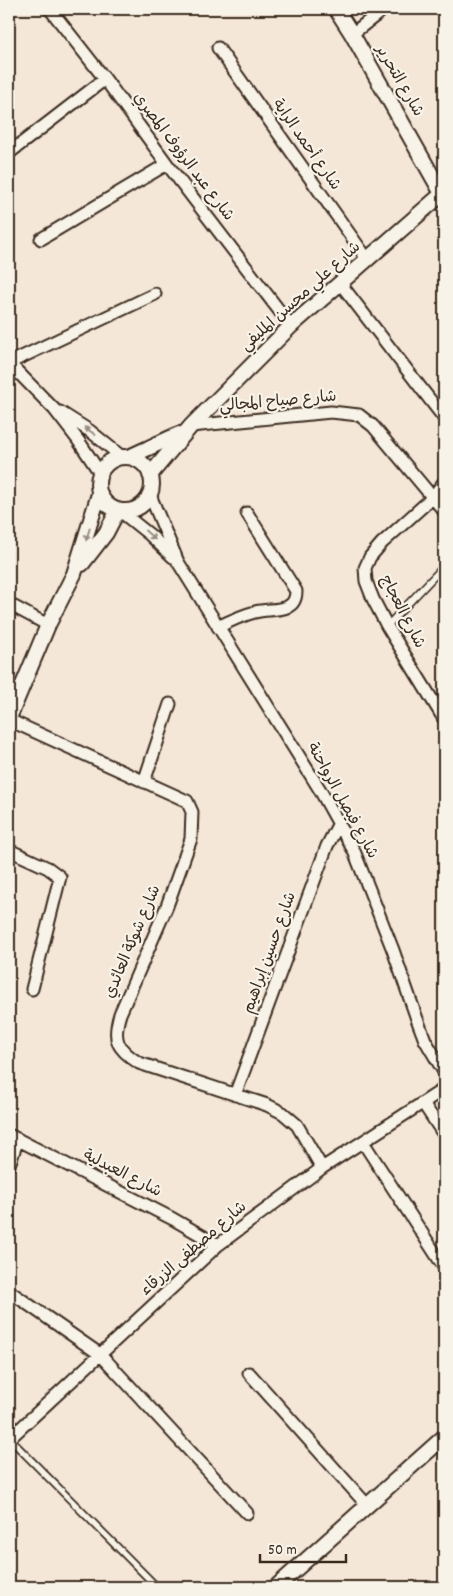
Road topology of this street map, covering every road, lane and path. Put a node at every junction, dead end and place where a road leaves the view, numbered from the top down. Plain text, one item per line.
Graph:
1 (50, 9) edge
2 (336, 9) edge
3 (384, 9) edge
4 (352, 34) junction
5 (218, 48) dead end
6 (105, 80) junction
7 (9, 153) edge
8 (167, 164) junction
9 (443, 195) edge
10 (41, 239) dead end
11 (368, 260) junction
12 (340, 283) junction
13 (155, 294) dead end
14 (291, 326) junction
15 (9, 363) edge
16 (54, 409) junction
17 (444, 418) edge
18 (189, 428) junction
19 (125, 457) junction
20 (100, 473) junction
21 (150, 475) junction
22 (444, 482) edge
23 (99, 494) junction
24 (150, 495) junction
25 (432, 498) junction
26 (119, 511) junction
27 (444, 511) edge
28 (248, 513) dead end
29 (178, 562) junction
30 (444, 566) edge
31 (74, 574) junction
32 (9, 604) edge
33 (48, 625) junction
34 (387, 626) junction
35 (218, 627) junction
36 (170, 704) dead end
37 (9, 719) edge
38 (444, 719) edge
39 (144, 782) junction
40 (338, 823) junction
41 (9, 850) edge
42 (32, 989) dead end
43 (444, 1072) edge
44 (444, 1089) edge
45 (235, 1095) junction
46 (423, 1103) junction
47 (444, 1135) edge
48 (13, 1137) edge
49 (363, 1142) junction
50 (9, 1165) edge
51 (322, 1168) junction
52 (218, 1245) junction
53 (444, 1267) edge
54 (9, 1291) edge
55 (101, 1355) junction
56 (248, 1374) dead end
57 (9, 1439) edge
58 (442, 1443) edge
59 (367, 1504) junction
60 (248, 1513) dead end
61 (157, 1587) edge
62 (276, 1587) edge

1 - 6 street, شارع عبد الرؤوف المصري
2 - 4 street, شارع التحرير
3 - 4 street
4 - 9 street, شارع التحرير
5 - 11 street, شارع أحمد الراية
6 - 7 street
6 - 8 street, شارع عبد الرؤوف المصري
8 - 10 street
8 - 14 street, شارع عبد الرؤوف المصري
9 - 11 street, شارع علي محسن المليفي
11 - 12 street, شارع علي محسن المليفي
12 - 14 street, شارع علي محسن المليفي
12 - 17 street
13 - 15 street
14 - 18 street, شارع علي محسن المليفي
15 - 16 street
19 -> 16 street
16 - 20 street
18 - 19 street, شارع علي محسن المليفي
18 - 21 street, شارع علي محسن المليفي
18 - 25 street, شارع صياح المجالي
19 - 20 street
19 - 21 street
20 - 23 street
21 - 24 street
22 - 25 street, شارع العجاج
23 - 26 street
23 -> 31 street
24 - 26 street
24 - 29 street, شارع فيصل الرواحنة
25 - 27 street, شارع صياح المجالي
25 - 34 street, شارع العجاج
26 -> 29 street, شارع فيصل الرواحنة
26 - 31 street
28 - 35 street
29 - 35 street, شارع فيصل الرواحنة
30 - 34 lane
31 - 33 street
32 - 33 street
33 - 37 street
34 - 38 street, شارع العجاج
35 - 40 street, شارع فيصل الرواحنة
36 - 39 street
37 - 39 street, شارع شوكة العائدي
39 - 45 street, شارع شوكة العائدي
40 - 43 street, شارع فيصل الرواحنة
40 - 45 street, شارع حسين إبراهيم
41 - 42 street
44 - 46 street, شارع مصطفى الزرقاء
45 - 51 street, شارع شوكة العائدي
46 - 47 street
46 - 49 street, شارع مصطفى الزرقاء
48 - 50 street
48 - 52 street, شارع العبدلية
49 - 51 street, شارع مصطفى الزرقاء
49 - 53 street
51 - 52 street, شارع مصطفى الزرقاء
52 - 55 street, شارع مصطفى الزرقاء
54 - 55 street
55 - 57 street, شارع مصطفى الزرقاء
55 - 60 street
56 - 59 street
57 - 61 lane
58 - 59 street
59 - 62 street

